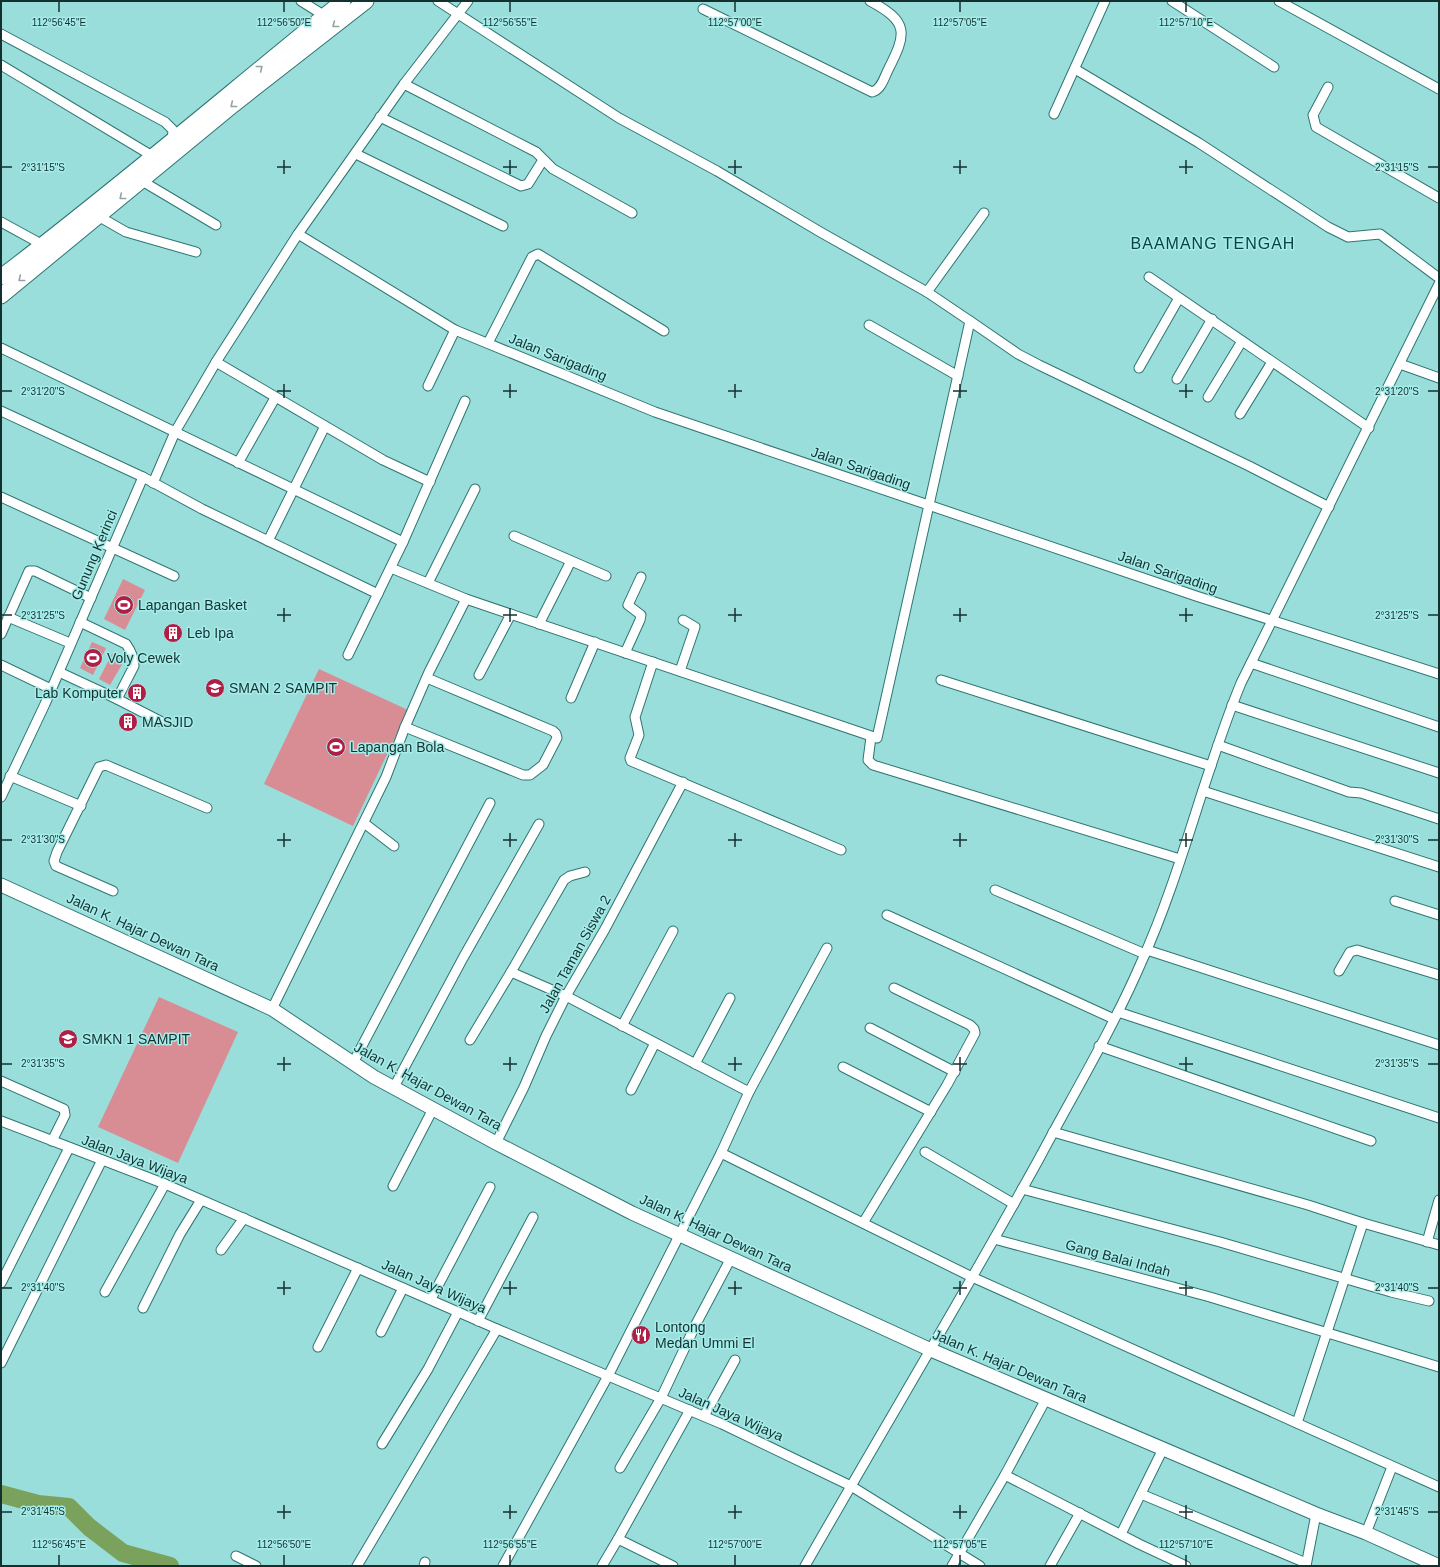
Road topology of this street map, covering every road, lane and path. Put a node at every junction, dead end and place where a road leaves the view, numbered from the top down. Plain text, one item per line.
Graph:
1 (301, 1) edge
2 (343, 1) edge
3 (366, 1) edge
4 (438, 1) edge
5 (468, 1) edge
6 (870, 1) edge
7 (1105, 1) edge
8 (1172, 1) edge
9 (1279, 1) edge
10 (703, 9) dead end
11 (458, 15) junction
12 (325, 16) junction
13 (1, 34) edge
14 (1, 65) edge
15 (1274, 67) dead end
16 (1075, 69) junction
17 (404, 84) junction
18 (1328, 87) dead end
19 (1439, 89) edge
20 (1054, 114) dead end
21 (380, 117) junction
22 (172, 142) junction
23 (356, 154) junction
24 (154, 157) junction
25 (543, 160) junction
26 (142, 181) junction
27 (1439, 198) edge
28 (632, 213) dead end
29 (984, 213) dead end
30 (98, 216) junction
31 (1, 222) edge
32 (216, 225) dead end
33 (503, 226) dead end
34 (68, 233) junction
35 (298, 234) junction
36 (43, 245) junction
37 (196, 252) dead end
38 (1, 277) edge
39 (1149, 277) dead end
40 (1439, 284) edge
41 (927, 292) junction
42 (1, 296) edge
43 (1179, 298) junction
44 (1212, 319) junction
45 (970, 321) junction
46 (869, 325) dead end
47 (455, 330) junction
48 (664, 331) dead end
49 (1242, 341) junction
50 (488, 344) junction
51 (1, 348) edge
52 (216, 362) junction
53 (1272, 362) junction
54 (1400, 364) junction
55 (1139, 368) dead end
56 (958, 376) junction
57 (1439, 378) edge
58 (1177, 379) dead end
59 (428, 386) dead end
60 (1208, 397) dead end
61 (275, 398) junction
62 (466, 401) dead end
63 (1, 411) edge
64 (1240, 414) dead end
65 (325, 426) junction
66 (1369, 428) junction
67 (175, 432) junction
68 (238, 463) junction
69 (143, 477) junction
70 (430, 482) junction
71 (154, 483) junction
72 (475, 488) dead end
73 (293, 490) junction
74 (1, 497) edge
75 (928, 505) junction
76 (1329, 507) junction
77 (514, 536) dead end
78 (268, 541) junction
79 (403, 542) junction
80 (112, 547) junction
81 (571, 561) junction
82 (390, 568) junction
83 (174, 576) dead end
84 (606, 576) dead end
85 (641, 577) dead end
86 (428, 583) junction
87 (378, 594) junction
88 (91, 598) junction
89 (466, 599) junction
90 (511, 614) junction
91 (8, 617) junction
92 (683, 620) dead end
93 (1272, 621) junction
94 (80, 622) junction
95 (539, 624) junction
96 (1, 634) edge
97 (595, 642) junction
98 (70, 643) junction
99 (625, 653) junction
100 (348, 654) dead end
101 (653, 662) junction
102 (1251, 663) junction
103 (1, 665) edge
104 (680, 671) junction
105 (59, 672) junction
106 (1439, 674) edge
107 (479, 675) dead end
108 (427, 678) junction
109 (941, 680) dead end
110 (51, 689) junction
111 (571, 698) dead end
112 (118, 699) junction
113 (1232, 705) junction
114 (160, 721) dead end
115 (405, 727) junction
116 (1439, 727) edge
117 (871, 737) junction
118 (1218, 745) junction
119 (1211, 766) junction
120 (1439, 773) edge
121 (10, 776) junction
122 (683, 782) junction
123 (4, 783) edge
124 (1203, 790) junction
125 (1, 797) edge
126 (490, 803) dead end
127 (81, 806) junction
128 (207, 808) dead end
129 (1439, 819) edge
130 (364, 823) junction
131 (539, 824) dead end
132 (394, 846) dead end
133 (841, 850) dead end
134 (1180, 859) junction
135 (1439, 867) edge
136 (585, 872) dead end
137 (1, 885) edge
138 (113, 890) dead end
139 (995, 890) dead end
140 (1395, 902) dead end
141 (1439, 914) edge
142 (886, 915) dead end
143 (673, 930) dead end
144 (828, 948) dead end
145 (1146, 952) junction
146 (1339, 971) dead end
147 (511, 972) junction
148 (1439, 975) edge
149 (894, 988) dead end
150 (566, 996) junction
151 (730, 998) dead end
152 (272, 1009) junction
153 (1116, 1016) junction
154 (622, 1026) junction
155 (870, 1028) dead end
156 (470, 1040) dead end
157 (655, 1043) junction
158 (1439, 1045) edge
159 (1099, 1046) junction
160 (353, 1063) junction
161 (695, 1064) junction
162 (843, 1067) dead end
163 (955, 1072) junction
164 (1, 1081) edge
165 (394, 1087) junction
166 (631, 1090) dead end
167 (749, 1092) junction
168 (433, 1109) junction
169 (931, 1112) junction
170 (1439, 1118) edge
171 (1, 1121) edge
172 (1053, 1132) junction
173 (52, 1141) junction
174 (1371, 1141) dead end
175 (496, 1143) junction
176 (69, 1148) junction
177 (925, 1152) dead end
178 (721, 1153) junction
179 (102, 1160) junction
180 (165, 1184) junction
181 (394, 1186) dead end
182 (490, 1187) dead end
183 (1022, 1189) junction
184 (201, 1200) junction
185 (1439, 1200) edge
186 (1014, 1204) junction
187 (533, 1217) dead end
188 (244, 1218) junction
189 (1363, 1223) junction
190 (863, 1224) junction
191 (680, 1234) junction
192 (994, 1239) junction
193 (1427, 1242) junction
194 (1439, 1245) edge
195 (221, 1250) dead end
196 (731, 1258) junction
197 (358, 1268) junction
198 (972, 1277) junction
199 (1345, 1279) junction
200 (1, 1283) edge
201 (402, 1288) junction
202 (105, 1292) dead end
203 (431, 1299) junction
204 (1429, 1301) dead end
205 (143, 1308) dead end
206 (458, 1312) junction
207 (478, 1321) junction
208 (497, 1329) junction
209 (381, 1332) dead end
210 (1328, 1332) junction
211 (318, 1347) dead end
212 (931, 1350) junction
213 (735, 1360) dead end
214 (1, 1363) edge
215 (1439, 1367) edge
216 (608, 1376) junction
217 (661, 1398) junction
218 (1046, 1399) junction
219 (690, 1410) junction
220 (704, 1416) junction
221 (1297, 1423) junction
222 (382, 1444) dead end
223 (1163, 1449) junction
224 (1392, 1467) junction
225 (620, 1468) dead end
226 (1005, 1475) junction
227 (851, 1486) junction
228 (1439, 1487) edge
229 (1141, 1494) junction
230 (1080, 1513) junction
231 (1316, 1514) junction
232 (1366, 1533) junction
233 (1121, 1534) junction
234 (618, 1539) junction
235 (960, 1553) junction
236 (236, 1556) dead end
237 (1306, 1564) edge
238 (256, 1566) edge
239 (357, 1566) edge
240 (503, 1566) edge
241 (602, 1566) edge
242 (673, 1566) edge
243 (805, 1566) edge
244 (952, 1566) edge
245 (980, 1566) edge
246 (1050, 1566) edge
247 (1186, 1566) edge
248 (1439, 1566) edge

1 - 12 street
2 - 12 main road
3 -> 26 main road
4 - 11 street
5 - 11 street
6 - 10 street
7 - 16 street
8 - 15 street
9 - 19 street
11 - 17 street
11 - 41 street
22 -> 12 main road
13 - 22 street
14 - 24 street
16 - 20 street
16 - 40 street
17 - 21 street
17 - 25 street
18 - 27 street
21 - 23 street
21 - 25 street
22 - 24 main road
23 - 33 street
23 - 35 street
24 - 34 main road
25 - 28 street
26 -> 30 main road
26 - 32 street
29 - 41 street
30 - 34 main road
30 - 37 street
31 - 36 street
34 - 36 main road
34 -> 42 main road
35 - 47 street, Jalan Sarigading
35 - 52 street
36 - 38 main road
39 - 43 street
40 - 54 street
41 - 45 street
43 - 44 street
43 - 55 street
44 - 49 street
44 - 58 street
45 - 56 street
45 - 76 street
46 - 56 street
47 - 50 street, Jalan Sarigading
47 - 59 street
48 - 50 street
49 - 53 street
49 - 60 street
50 - 75 street, Jalan Sarigading
51 - 67 street
52 - 61 street
52 - 67 street
53 - 64 street
53 - 66 street
54 - 57 street
54 - 66 street
56 - 75 street
61 - 65 street
61 - 68 street
62 - 70 street
63 - 69 street
65 - 70 street
65 - 73 street
66 - 76 street
67 - 68 street
67 - 71 street
68 - 73 street
69 - 71 street
69 - 80 street, Gunung Kerinci
70 - 79 street
71 - 78 street
72 - 86 street
73 - 78 street
73 - 79 street
74 - 80 street
75 - 93 street, Jalan Sarigading
75 - 117 street
76 - 93 street
77 - 81 street
78 - 87 street
79 - 82 street
80 - 83 street
80 - 88 street, Gunung Kerinci
81 - 84 street
81 - 95 street
82 - 86 street
82 - 87 street
85 - 99 street
86 - 89 street
87 - 100 street
88 - 91 street
88 - 94 street, Gunung Kerinci
89 - 90 street
89 - 108 street
90 - 95 street
90 - 107 street
91 - 96 street
91 - 98 street
92 - 104 street
93 - 102 street
93 - 106 street, Jalan Sarigading
94 - 98 street, Gunung Kerinci
94 - 112 street
95 - 97 street
97 - 99 street
97 - 111 street
98 - 105 street, Gunung Kerinci
99 - 101 street
101 - 104 street
101 - 122 street
102 - 113 street
102 - 116 street
103 - 110 street
104 - 117 street
105 - 110 street, Gunung Kerinci
105 - 112 street
108 - 115 street
108 - 115 street
109 - 119 street
110 - 121 street, Gunung Kerinci
112 - 114 street
113 - 118 street
113 - 120 street
115 - 130 street
117 - 134 street
118 - 119 street
118 - 129 street
119 - 124 street
121 - 123 street, Gunung Kerinci
121 - 127 street
122 - 133 street
122 - 150 street, Jalan Taman Siswa 2
123 - 125 street, Gunung Kerinci
124 - 134 street
124 - 135 street
126 - 160 street
127 - 128 street
127 - 138 street
130 - 132 street
130 - 152 street
131 - 165 street
134 - 145 street
136 - 147 street
137 - 152 street, Jalan K. Hajar Dewan Tara
139 - 145 street
140 - 141 street
142 - 153 street
143 - 154 street
144 - 167 street
145 - 153 street
145 - 158 street
146 - 148 street
147 - 150 street
147 - 156 street
149 - 163 street
150 - 154 street
150 - 175 street, Jalan Taman Siswa 2
151 - 161 street
152 - 160 street, Jalan K. Hajar Dewan Tara
153 - 159 street
153 - 170 street
154 - 157 street
155 - 163 street
157 - 161 street
157 - 166 street
159 - 172 street
159 - 174 street
160 - 165 street, Jalan K. Hajar Dewan Tara
161 - 167 street
162 - 169 street
163 - 169 street
164 - 173 street
165 - 168 street, Jalan K. Hajar Dewan Tara
167 - 178 street
168 - 175 street, Jalan K. Hajar Dewan Tara
168 - 181 street
169 - 190 street
171 - 173 street, Jalan Jaya Wijaya
172 - 183 street
172 - 189 street
173 - 176 street, Jalan Jaya Wijaya
175 - 191 street, Jalan K. Hajar Dewan Tara
176 - 179 street, Jalan Jaya Wijaya
176 - 200 street
177 - 186 street
178 - 190 street
178 - 191 street
179 - 180 street, Jalan Jaya Wijaya
179 - 214 street
180 - 184 street, Jalan Jaya Wijaya
180 - 202 street
182 - 203 street
183 - 186 street
183 - 199 street
184 - 188 street, Jalan Jaya Wijaya
184 - 205 street
185 - 193 street
186 - 192 street
187 - 207 street
188 - 195 street
188 - 197 street, Jalan Jaya Wijaya
189 - 193 street
189 - 199 street
190 - 198 street
191 - 196 street, Jalan K. Hajar Dewan Tara
191 - 216 street
192 - 198 street
192 - 210 street, Gang Balai Indah
193 - 194 street
196 - 212 street, Jalan K. Hajar Dewan Tara
196 - 217 street
197 - 201 street, Jalan Jaya Wijaya
197 - 211 street
198 - 212 street
198 - 221 street
199 - 204 street
199 - 210 street
201 - 203 street, Jalan Jaya Wijaya
201 - 209 street
203 - 206 street, Jalan Jaya Wijaya
206 - 207 street, Jalan Jaya Wijaya
206 - 222 street
207 - 208 street, Jalan Jaya Wijaya
208 - 216 street, Jalan Jaya Wijaya
208 - 239 street
210 - 215 street, Gang Balai Indah
210 - 221 street
212 - 218 street, Jalan K. Hajar Dewan Tara
212 - 227 street
213 - 220 street
216 - 217 street, Jalan Jaya Wijaya
216 - 240 street
217 - 219 street, Jalan Jaya Wijaya
217 - 225 street
218 - 223 street, Jalan K. Hajar Dewan Tara
218 - 226 street
219 - 220 street, Jalan Jaya Wijaya
219 - 234 street
220 - 227 street, Jalan Jaya Wijaya
221 - 224 street
223 - 229 street
223 - 231 street, Jalan K. Hajar Dewan Tara
224 - 228 street
224 - 232 street
226 - 230 street
226 - 235 street
227 - 235 street, Jalan Jaya Wijaya
227 - 243 street
229 - 233 street
229 - 237 street
230 - 233 street
230 - 246 street
231 - 232 street, Jalan K. Hajar Dewan Tara
231 - 237 street
232 - 248 street, Jalan K. Hajar Dewan Tara
233 - 247 street
234 - 241 street
234 - 242 street
235 - 244 street
235 - 245 street, Jalan Jaya Wijaya
236 - 238 street

